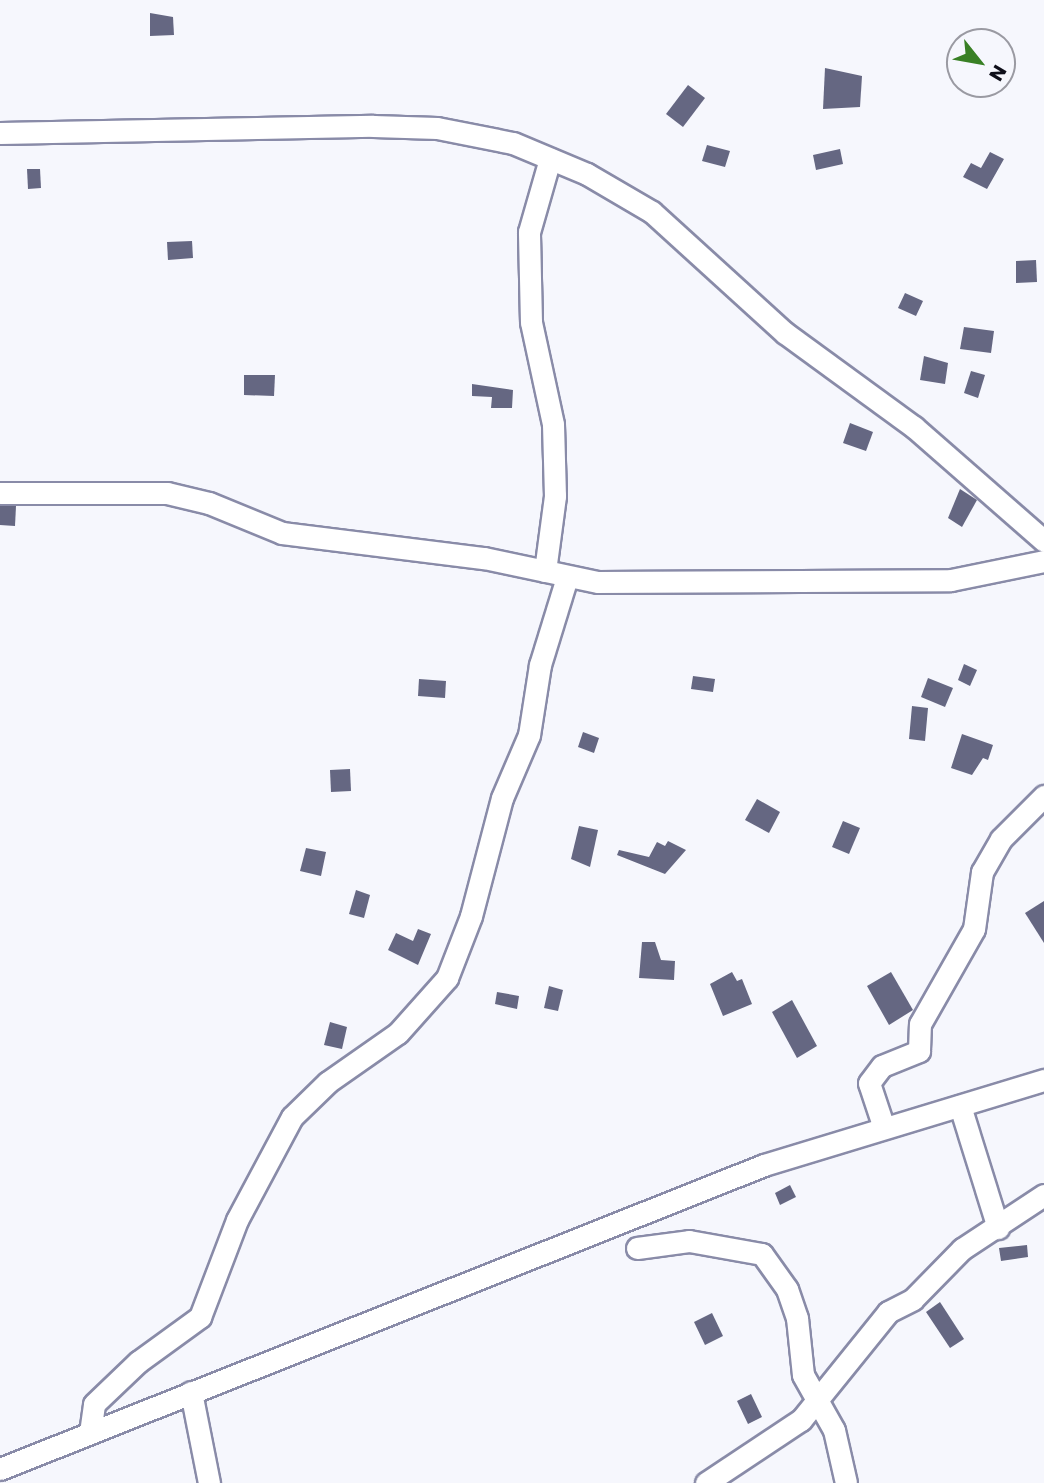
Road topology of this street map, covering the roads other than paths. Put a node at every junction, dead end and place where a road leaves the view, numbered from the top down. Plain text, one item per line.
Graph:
1 (0, 133) edge
2 (550, 159) junction
3 (0, 493) edge
4 (1044, 541) edge
5 (1044, 561) edge
6 (545, 571) junction
7 (567, 577) junction
8 (1044, 796) edge
9 (1044, 1080) edge
10 (960, 1106) junction
11 (883, 1125) junction
12 (1044, 1195) edge
13 (998, 1228) junction
14 (637, 1248) dead end
15 (191, 1392) junction
16 (817, 1402) junction
17 (90, 1433) junction
18 (0, 1469) edge
19 (209, 1483) edge
20 (706, 1483) edge
21 (846, 1483) edge

1 - 2 street
2 - 4 street
2 - 6 street
3 - 6 street
5 - 7 street
6 - 7 street
7 - 17 street
8 - 11 street
9 - 10 street
10 - 11 street
10 - 13 street
11 - 15 street
12 - 13 street
13 - 16 street
14 - 16 street
15 - 17 street
15 - 19 street
16 - 20 street
16 - 21 street
17 - 18 street

